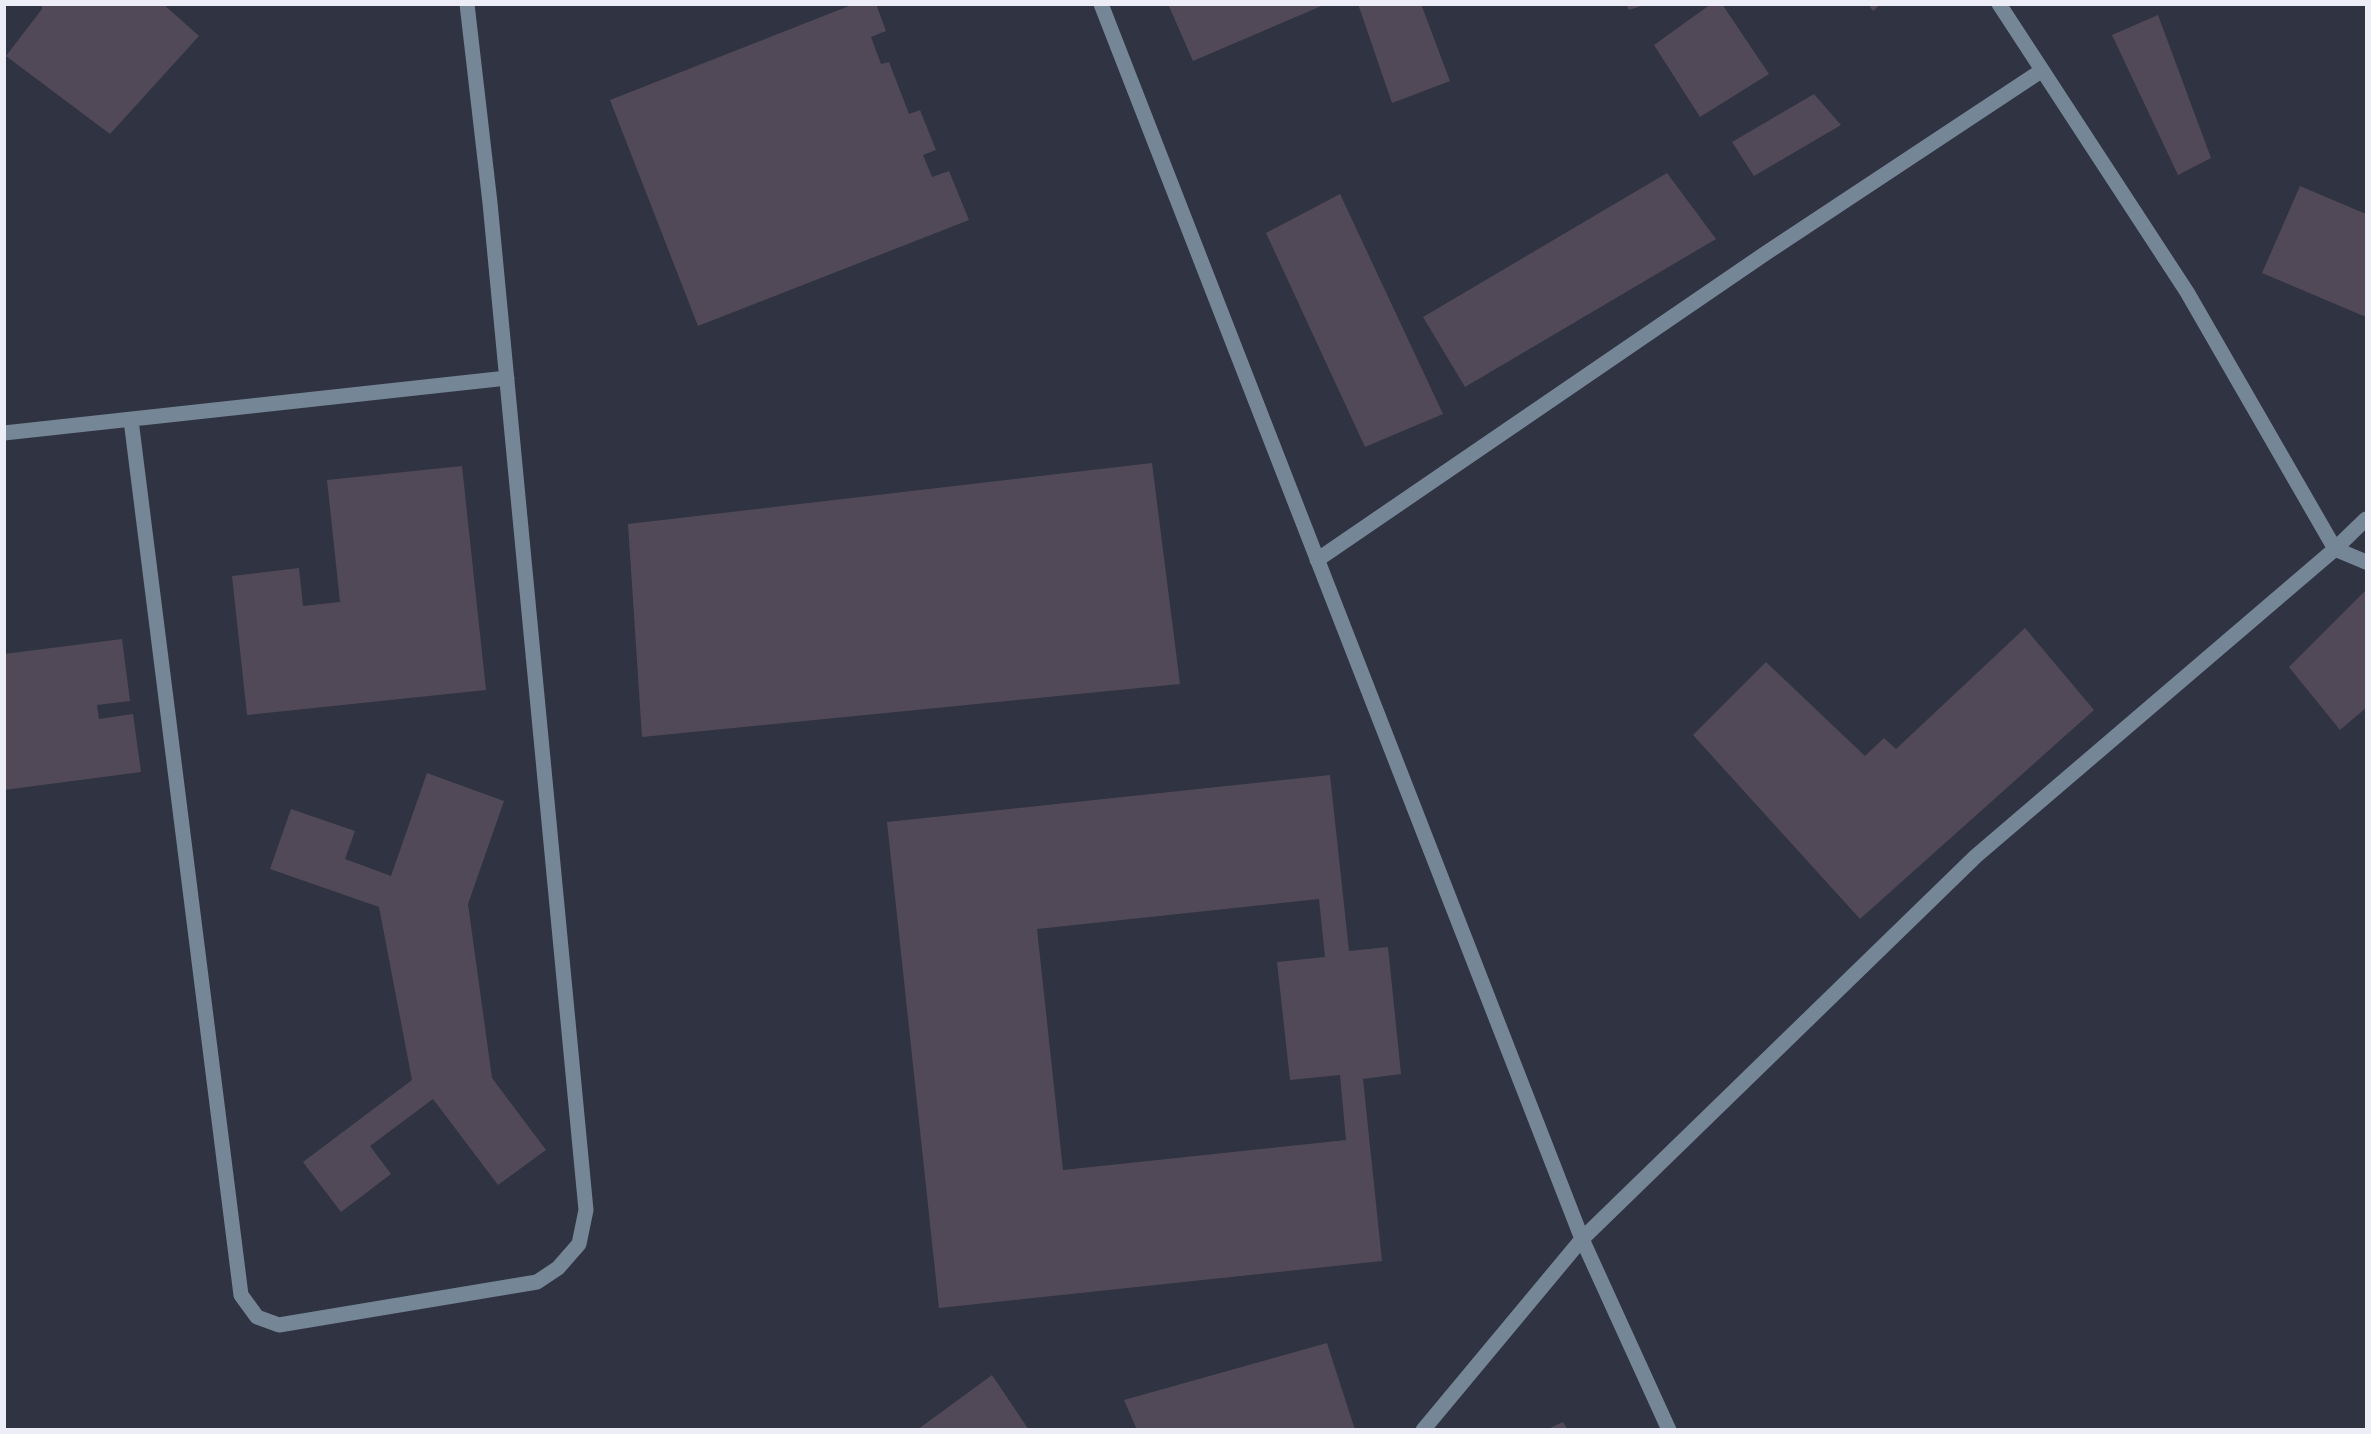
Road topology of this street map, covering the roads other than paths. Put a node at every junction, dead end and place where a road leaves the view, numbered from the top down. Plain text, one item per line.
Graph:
1 (467, 4) edge
2 (1101, 4) edge
3 (1999, 4) edge
4 (2041, 71) junction
5 (507, 378) junction
6 (131, 420) junction
7 (4, 434) edge
8 (2367, 519) edge
9 (2335, 549) junction
10 (1317, 560) junction
11 (2367, 562) edge
12 (1582, 1239) junction
13 (1423, 1430) edge
14 (1670, 1430) edge

1 - 5 street
2 - 10 street
3 - 4 street
4 - 9 street
4 - 10 street
5 - 6 street
5 - 6 street
6 - 7 street
8 - 9 street
9 - 11 street
9 - 12 street
10 - 12 street
12 - 13 street
12 - 14 street

